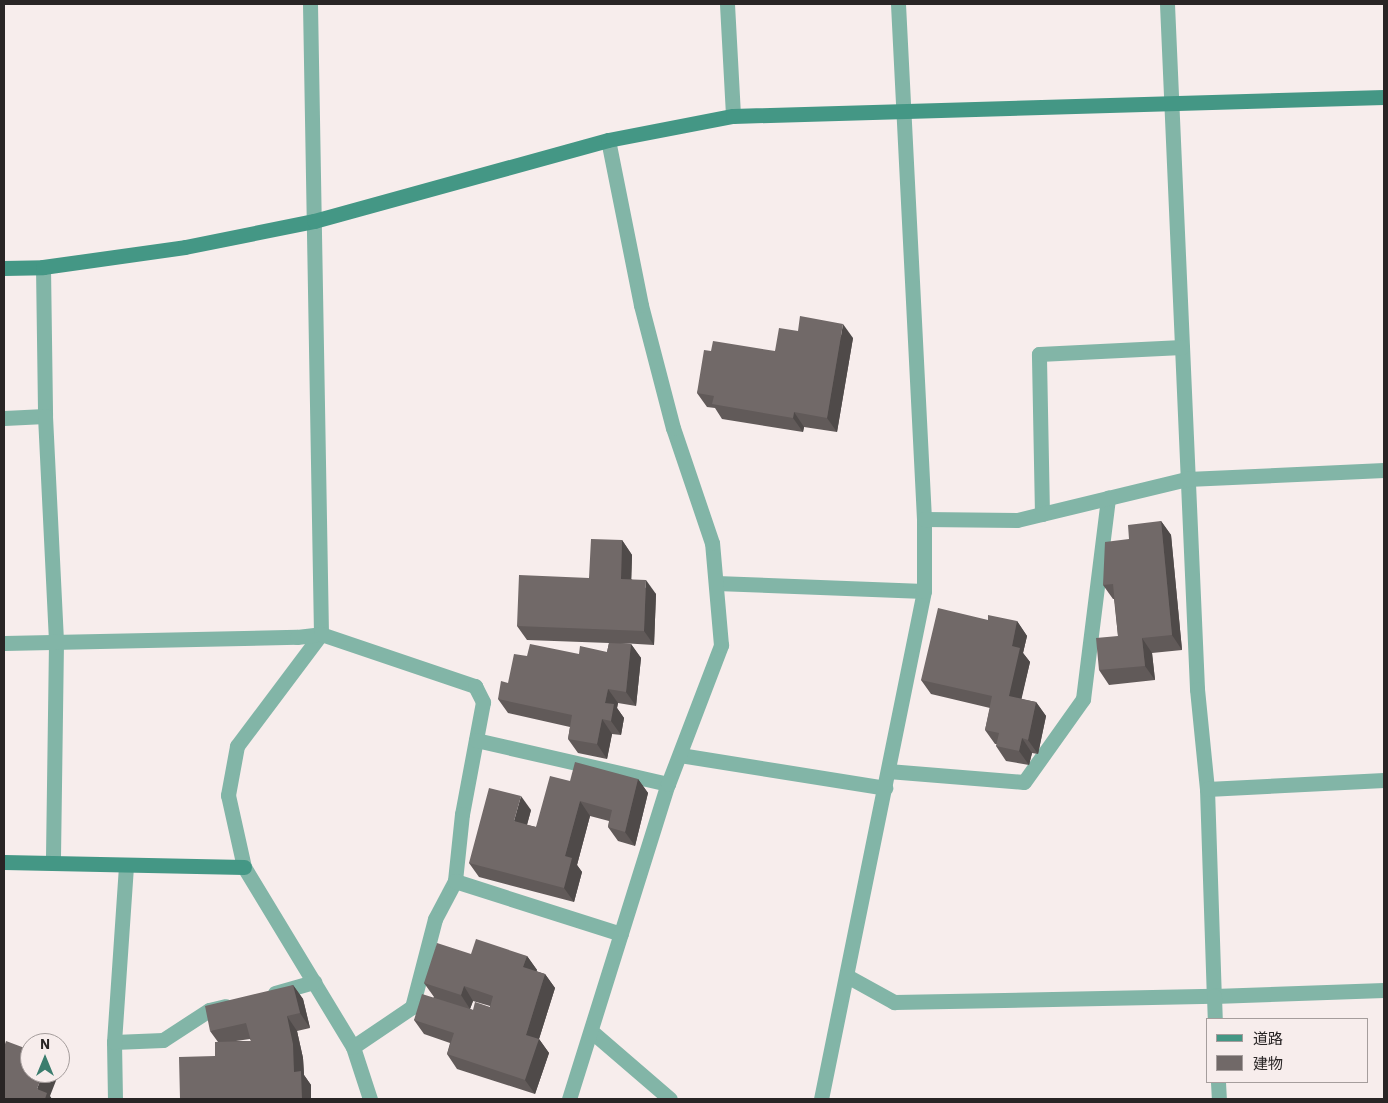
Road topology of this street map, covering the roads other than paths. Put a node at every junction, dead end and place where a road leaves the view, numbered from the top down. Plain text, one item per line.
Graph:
1 (310, 4) edge
2 (727, 4) edge
3 (898, 4) edge
4 (1167, 4) edge
5 (1384, 96) edge
6 (1172, 102) junction
7 (903, 111) junction
8 (732, 116) junction
9 (608, 140) junction
10 (314, 222) junction
11 (43, 267) junction
12 (4, 268) edge
13 (1182, 347) junction
14 (45, 416) junction
15 (4, 418) edge
16 (1384, 470) edge
17 (1187, 479) junction
18 (1108, 498) junction
19 (1042, 514) junction
20 (924, 518) junction
21 (716, 583) junction
22 (924, 591) junction
23 (321, 634) junction
24 (56, 642) junction
25 (4, 643) edge
26 (476, 740) junction
27 (680, 755) junction
28 (888, 771) junction
29 (1384, 780) edge
30 (668, 784) junction
31 (885, 788) junction
32 (1207, 789) junction
33 (4, 862) edge
34 (53, 863) junction
35 (126, 865) junction
36 (244, 867) junction
37 (455, 881) junction
38 (621, 934) junction
39 (847, 976) junction
40 (314, 982) junction
41 (1384, 990) edge
42 (1214, 996) junction
43 (257, 998) edge
44 (238, 1003) edge
45 (1215, 1018) edge
46 (591, 1031) junction
47 (114, 1042) junction
48 (353, 1047) junction
49 (1218, 1083) edge
50 (115, 1099) edge
51 (370, 1099) edge
52 (569, 1099) edge
53 (670, 1099) edge
54 (821, 1099) edge
55 (1219, 1099) edge

1 - 10 street
2 - 8 street
3 - 7 street
4 - 6 street
5 - 6 street
6 - 7 street
6 - 13 street
7 - 8 street
7 - 20 street
8 - 9 street
9 - 10 street
9 - 21 street
10 - 11 street
10 - 23 street
11 - 12 street
11 - 14 street
13 - 17 street
13 - 19 street
14 - 15 street
14 - 24 street
16 - 17 street
17 - 18 street
17 - 32 street
18 - 19 street
18 - 28 street
19 - 20 street
20 - 22 street
21 - 22 street
21 - 27 street
22 - 28 street
23 - 24 street
23 - 26 street
23 - 36 street
24 - 25 street
24 - 34 street
26 - 30 street
26 - 37 street
27 - 30 street
27 - 31 street
28 - 31 street
29 - 32 street
30 - 38 street
31 - 39 street
32 - 42 street
33 - 34 street
34 - 35 street
35 - 36 street
35 - 47 street
36 - 40 street
37 - 38 street
37 - 48 street
38 - 46 street
39 - 42 street
39 - 54 street
40 - 43 street
40 - 48 street
41 - 42 street
42 - 45 street
44 - 47 street
46 - 52 street
46 - 53 street
47 - 50 street
48 - 51 street
49 - 55 street

